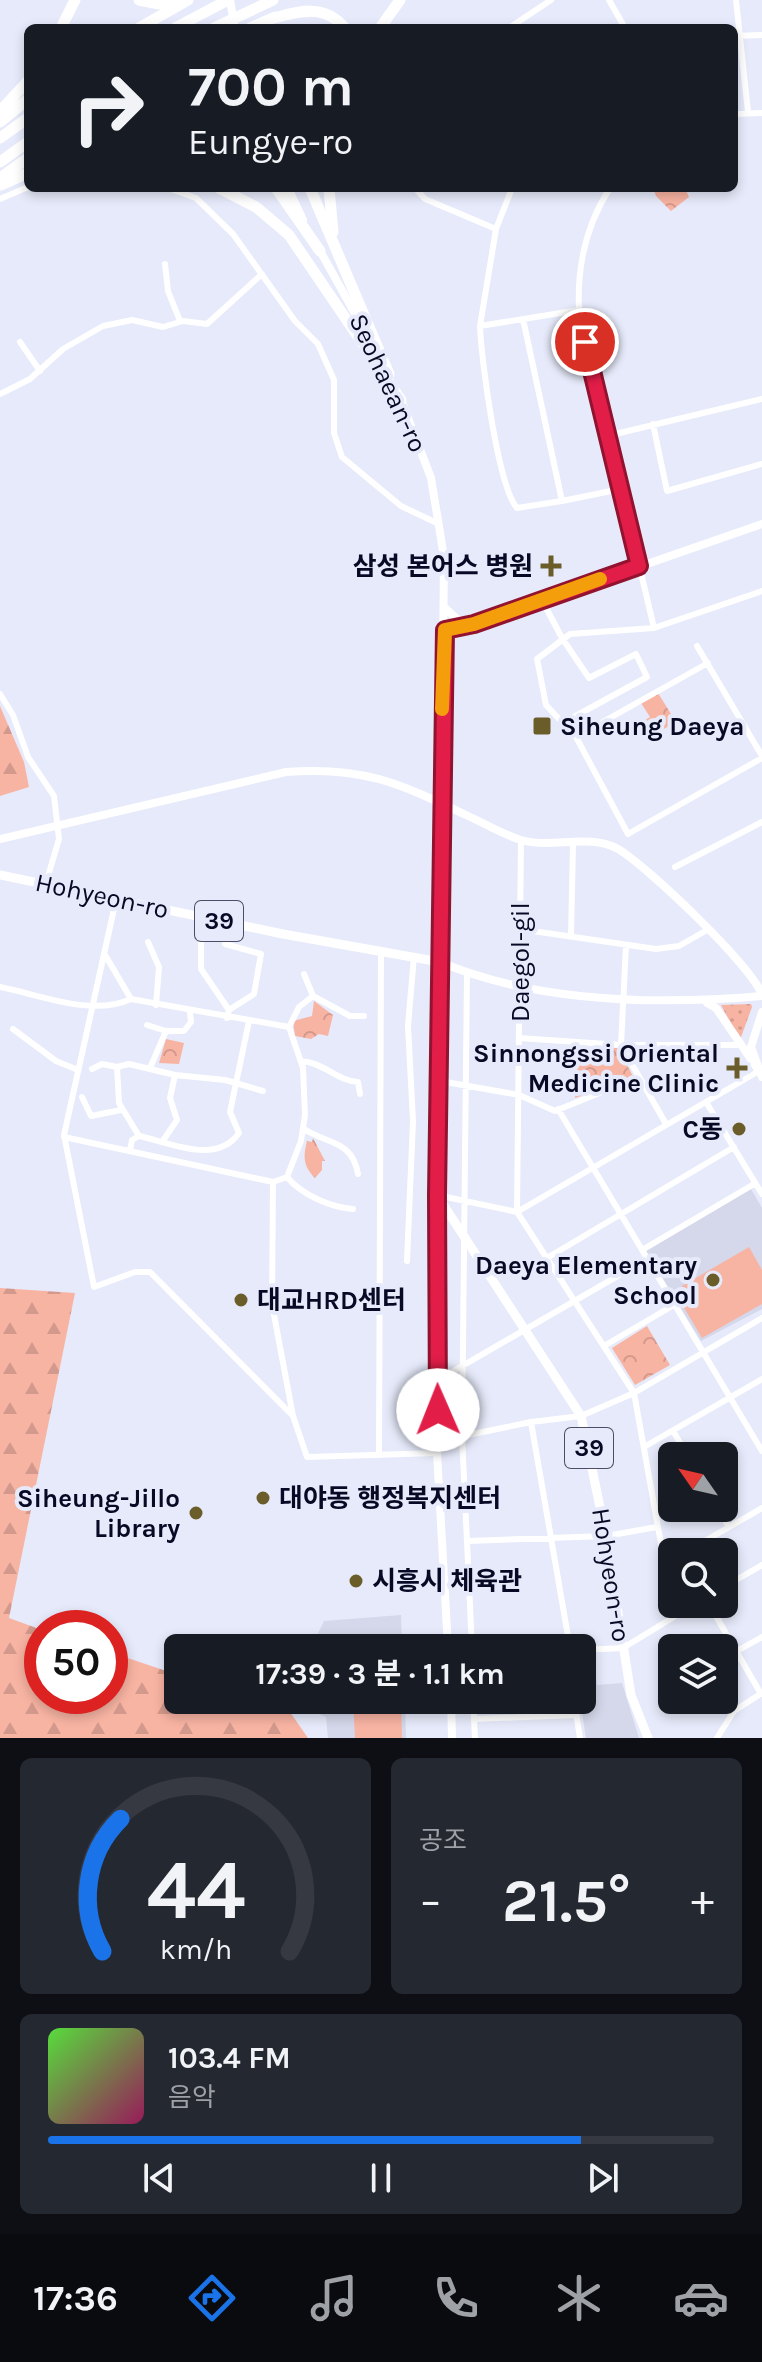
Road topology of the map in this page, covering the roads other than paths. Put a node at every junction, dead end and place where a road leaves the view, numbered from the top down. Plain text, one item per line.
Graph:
1 (75, 0) edge
2 (139, 0) edge
3 (176, 0) edge
4 (188, 0) edge
5 (210, 0) edge
6 (229, 0) edge
7 (252, 0) edge
8 (311, 0) edge
9 (400, 0) edge
10 (551, 0) edge
11 (609, 0) edge
12 (736, 0) edge
13 (270, 1) edge
14 (270, 19) junction
15 (63, 24) edge
16 (146, 24) edge
17 (182, 24) edge
18 (214, 24) edge
19 (223, 24) edge
20 (234, 24) edge
21 (256, 24) edge
22 (259, 24) edge
23 (341, 24) edge
24 (383, 24) edge
25 (515, 24) edge
26 (623, 24) edge
27 (737, 24) edge
28 (762, 35) edge
29 (738, 36) edge
30 (24, 85) edge
31 (24, 102) edge
32 (0, 111) edge
33 (748, 112) junction
34 (738, 113) edge
35 (762, 113) edge
36 (24, 121) edge
37 (0, 122) edge
38 (0, 138) edge
39 (24, 145) edge
40 (24, 161) edge
41 (0, 162) edge
42 (24, 175) edge
43 (0, 178) edge
44 (0, 186) edge
45 (24, 189) edge
46 (177, 192) edge
47 (227, 192) edge
48 (279, 192) edge
49 (290, 192) edge
50 (312, 192) edge
51 (329, 192) edge
52 (419, 192) edge
53 (510, 192) edge
54 (608, 192) edge
55 (0, 199) edge
56 (496, 229) junction
57 (320, 251) junction
58 (165, 264) dead end
59 (262, 274) junction
60 (347, 278) junction
61 (579, 310) junction
62 (523, 319) junction
63 (180, 321) junction
64 (480, 326) junction
65 (20, 342) dead end
66 (40, 371) junction
67 (0, 394) edge
68 (762, 399) edge
69 (401, 400) junction
70 (653, 424) junction
71 (607, 436) junction
72 (762, 464) edge
73 (621, 489) junction
74 (562, 501) junction
75 (439, 524) junction
76 (762, 524) edge
77 (639, 566) junction
78 (762, 591) edge
79 (542, 600) junction
80 (444, 607) junction
81 (474, 624) junction
82 (654, 628) junction
83 (445, 630) junction
84 (562, 638) junction
85 (697, 646) dead end
86 (708, 663) junction
87 (0, 694) edge
88 (570, 719) dead end
89 (576, 737) junction
90 (762, 757) edge
91 (441, 803) junction
92 (762, 822) edge
93 (57, 829) junction
94 (0, 839) edge
95 (521, 840) junction
96 (573, 843) junction
97 (675, 867) dead end
98 (0, 875) edge
99 (46, 883) junction
100 (116, 900) junction
101 (519, 929) junction
102 (707, 930) junction
103 (571, 936) junction
104 (201, 937) dead end
105 (148, 942) dead end
106 (225, 944) dead end
107 (626, 946) junction
108 (381, 950) junction
109 (104, 953) junction
110 (414, 956) junction
111 (440, 962) junction
112 (467, 972) junction
113 (304, 974) dead end
114 (518, 983) junction
115 (0, 987) edge
116 (313, 996) junction
117 (762, 996) edge
118 (131, 999) junction
119 (623, 1001) junction
120 (702, 1001) junction
121 (156, 1005) junction
122 (93, 1006) junction
123 (190, 1012) junction
124 (762, 1012) edge
125 (228, 1014) junction
126 (364, 1016) dead end
127 (249, 1021) junction
128 (147, 1025) dead end
129 (289, 1027) junction
130 (13, 1029) dead end
131 (166, 1031) junction
132 (519, 1038) junction
133 (621, 1045) junction
134 (738, 1045) junction
135 (301, 1061) junction
136 (117, 1067) junction
137 (150, 1068) junction
138 (92, 1069) dead end
139 (78, 1070) junction
140 (760, 1074) edge
141 (175, 1075) junction
142 (639, 1077) junction
143 (440, 1081) junction
144 (236, 1083) junction
145 (466, 1086) junction
146 (263, 1091) dead end
147 (360, 1094) dead end
148 (519, 1095) junction
149 (82, 1097) dead end
150 (706, 1102) junction
151 (558, 1109) junction
152 (121, 1110) junction
153 (666, 1124) junction
154 (304, 1129) junction
155 (139, 1136) junction
156 (64, 1137) junction
157 (162, 1142) junction
158 (734, 1147) junction
159 (130, 1150) junction
160 (593, 1167) junction
161 (358, 1174) dead end
162 (287, 1177) junction
163 (273, 1182) junction
164 (754, 1184) junction
165 (762, 1193) edge
166 (437, 1195) junction
167 (467, 1201) junction
168 (353, 1209) dead end
169 (517, 1212) junction
170 (620, 1212) junction
171 (464, 1235) junction
172 (642, 1250) junction
173 (547, 1258) junction
174 (647, 1259) junction
175 (407, 1261) dead end
176 (575, 1301) junction
177 (674, 1305) junction
178 (762, 1318) edge
179 (525, 1330) junction
180 (604, 1346) junction
181 (702, 1352) junction
182 (462, 1366) junction
183 (762, 1379) edge
184 (438, 1380) junction
185 (634, 1393) junction
186 (729, 1399) junction
187 (293, 1416) junction
188 (581, 1416) junction
189 (531, 1422) junction
190 (673, 1431) junction
191 (462, 1436) junction
192 (439, 1441) junction
193 (680, 1442) edge
194 (761, 1446) edge
195 (644, 1447) junction
196 (437, 1453) junction
197 (379, 1455) junction
198 (762, 1508) edge
199 (726, 1522) edge
200 (657, 1527) junction
201 (729, 1527) junction
202 (606, 1536) junction
203 (661, 1538) edge
204 (710, 1538) edge
205 (550, 1539) junction
206 (468, 1541) junction
207 (762, 1565) edge
208 (738, 1579) edge
209 (671, 1618) edge
210 (447, 1634) edge
211 (471, 1634) edge
212 (567, 1634) edge
213 (762, 1637) edge
214 (623, 1648) junction
215 (596, 1649) edge
216 (738, 1650) edge
217 (738, 1653) edge
218 (762, 1693) edge
219 (451, 1714) edge
220 (474, 1714) edge
221 (575, 1715) joint
222 (474, 1719) junction
223 (452, 1738) edge
224 (475, 1738) edge
225 (580, 1738) edge
226 (648, 1738) edge
227 (717, 1738) edge

1 - 15 highway
2 - 3 highway
4 - 16 highway
5 - 18 highway
6 - 17 highway
6 - 20 street
7 - 21 highway
8 - 14 highway
9 - 24 highway
10 - 25 street
11 - 26 street
12 - 27 street
13 - 19 highway
14 - 22 highway
14 - 23 highway
28 - 29 street
29 - 33 street
30 - 32 highway
31 - 37 highway
33 - 34 street
33 - 35 street
36 - 38 highway
39 - 41 highway
40 - 43 highway
42 - 44 highway
45 - 55 street
46 - 59 street
47 - 69 highway
48 - 57 highway
49 - 57 street, Seohaean-ro
50 - 60 highway
51 - 60 highway
52 - 56 street
53 - 56 street
54 - 61 street
56 - 64 street
57 - 69 street, Seohaean-ro
58 - 63 street
59 - 63 street
59 - 75 street
60 - 69 highway
61 - 62 street
61 - 71 street
62 - 64 street
62 - 74 street
63 - 66 street
64 - 74 street
65 - 66 street
66 - 67 street
68 - 70 street
69 - 75 street, Seohaean-ro
70 - 71 street
70 - 72 street
71 - 73 street
73 - 74 street
73 - 77 street
75 - 80 street, Seohaean-ro
76 - 77 street
77 - 79 street
77 - 82 street
78 - 82 street
79 - 81 street
79 - 84 street
80 - 81 street
80 - 83 street, Seohaean-ro
81 - 83 street
82 - 84 street
83 - 91 street, Seohaean-ro
84 - 88 street
84 - 89 street
85 - 86 street
86 - 89 street
86 - 90 street
87 - 93 street
89 - 90 street
91 - 93 street
91 - 95 street
91 - 111 street, Seohaean-ro
92 - 97 street
93 - 94 street
93 - 99 street
95 - 96 street
95 - 101 street, Daegol-gil
96 - 102 street
96 - 103 street
98 - 99 main road, Hohyeon-ro / 39
99 - 100 main road, Hohyeon-ro / 39
100 - 108 main road, Hohyeon-ro / 39
100 - 109 street
101 - 103 street
101 - 114 street, Daegol-gil
102 - 107 street
102 - 117 street
103 - 107 street
104 - 125 street
105 - 121 street
106 - 125 street
107 - 119 street
108 - 110 main road, Hohyeon-ro / 39
108 - 197 street
109 - 118 street
109 - 122 street
110 - 111 main road, Hohyeon-ro / 39
110 - 175 street
111 - 112 street
111 - 143 main road, Seohaean-ro
112 - 114 street
112 - 145 street
113 - 116 street
114 - 119 street
114 - 132 street, Daegol-gil
115 - 122 street
116 - 126 street
116 - 129 street
117 - 120 street
118 - 121 street
118 - 122 street
119 - 120 street
119 - 133 street
120 - 134 street
121 - 123 street
122 - 139 street
123 - 125 street
123 - 131 street
124 - 140 street
125 - 127 street
127 - 129 street
127 - 144 street
128 - 131 street
129 - 135 street
130 - 139 street
131 - 137 street
132 - 133 street
132 - 148 street, Daegol-gil
133 - 134 street
133 - 142 street
134 - 140 street
135 - 147 street
135 - 154 street
136 - 137 street
136 - 138 street
136 - 152 street
137 - 141 street
139 - 156 street
140 - 150 street
141 - 144 street
141 - 157 street
142 - 151 street
142 - 153 street
143 - 145 street
143 - 166 main road, Seohaean-ro
144 - 146 street
144 - 157 street
145 - 148 street
145 - 167 street
148 - 151 street
148 - 169 street, Daegol-gil
149 - 152 street
150 - 153 street
150 - 158 street
151 - 160 street
152 - 155 street
153 - 160 street
154 - 161 street
154 - 162 street
155 - 157 street
155 - 159 street
156 - 159 street
156 - 187 street
158 - 164 street
158 - 170 street
159 - 163 street
160 - 169 street
160 - 170 street
162 - 163 street
162 - 168 street
163 - 187 street
164 - 165 street
164 - 172 street
166 - 167 street
166 - 171 main road, Hohyeon-ro / 39
166 - 184 street, Seohaean-ro
167 - 169 street
167 - 171 street
169 - 173 street
170 - 172 street
170 - 173 street
171 - 179 main road, Hohyeon-ro / 39
171 - 182 street
172 - 174 street
173 - 176 street
174 - 176 street
174 - 177 street
176 - 179 street
176 - 180 street
177 - 180 street
177 - 181 street
178 - 181 street
179 - 182 street
179 - 188 main road, Hohyeon-ro / 39
180 - 185 street
181 - 185 street
181 - 186 street
182 - 184 street
182 - 191 street
183 - 186 street
184 - 192 street, Seohaean-ro
185 - 188 street
185 - 195 street
186 - 190 street
186 - 194 street
187 - 197 street
188 - 189 street
188 - 202 main road, Hohyeon-ro / 39
189 - 191 street
189 - 205 street
190 - 193 street
190 - 195 street
191 - 192 street
191 - 206 street
192 - 196 street, Seohaean-ro
195 - 200 street
196 - 197 street
196 - 210 street, Seohaean-ro
198 - 201 street
199 - 201 street
200 - 202 street
200 - 203 street
201 - 204 street
202 - 205 street
202 - 214 main road, Hohyeon-ro / 39
205 - 206 street
205 - 212 street
206 - 211 street
207 - 208 street
209 - 214 street
213 - 216 street
214 - 215 street
214 - 226 main road, Hohyeon-ro / 39
217 - 218 street
218 - 227 street
219 - 223 street
220 - 222 street
221 - 222 street
221 - 225 street
222 - 224 street

